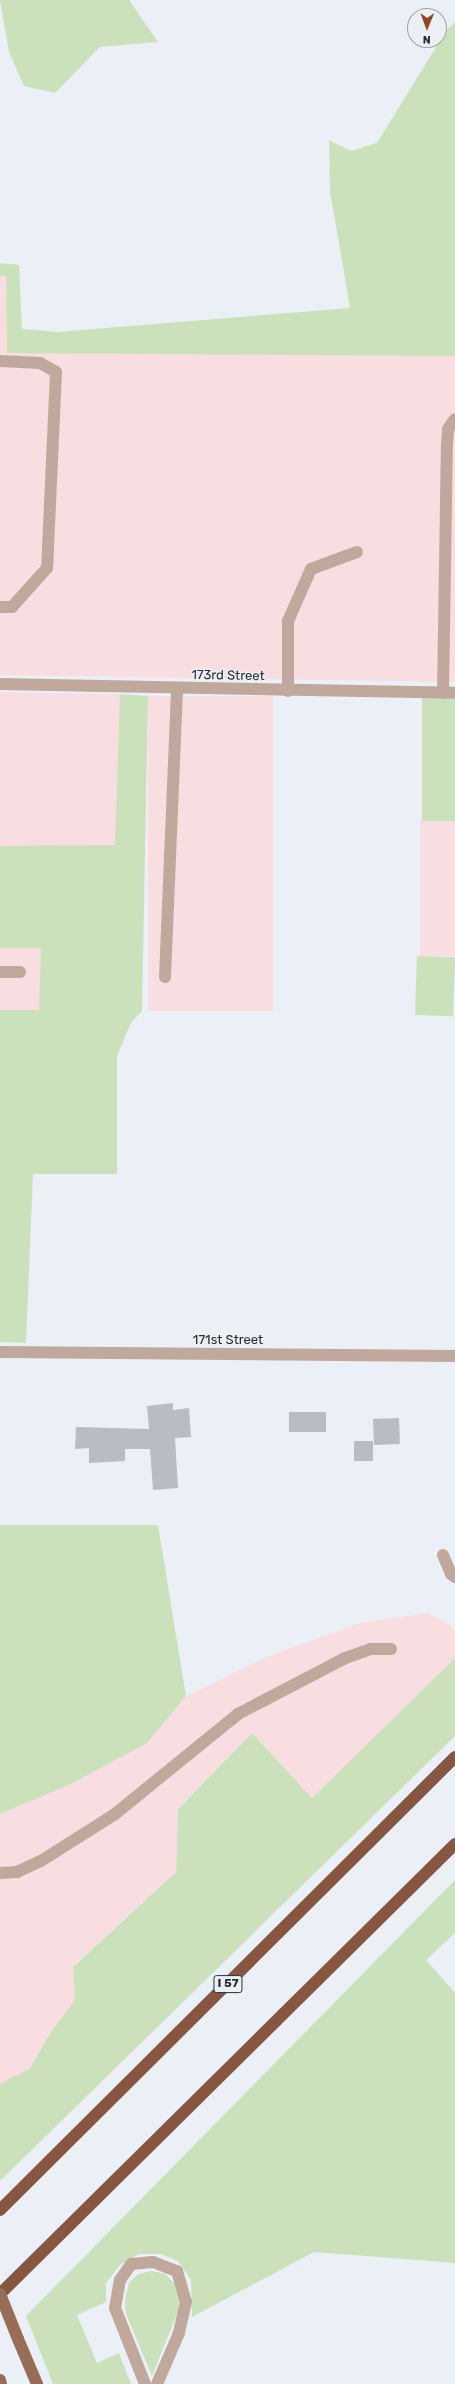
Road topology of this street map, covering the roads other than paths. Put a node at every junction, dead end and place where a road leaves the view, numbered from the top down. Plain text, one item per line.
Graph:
1 (0, 360) edge
2 (455, 419) edge
3 (357, 552) dead end
4 (0, 607) edge
5 (0, 684) edge
6 (177, 689) junction
7 (288, 691) junction
8 (449, 693) edge
9 (0, 972) edge
10 (20, 972) dead end
11 (165, 977) dead end
12 (0, 1352) edge
13 (455, 1356) edge
14 (443, 1555) dead end
15 (455, 1577) edge
16 (392, 1649) dead end
17 (455, 1757) edge
18 (455, 1844) edge
19 (0, 1873) edge
20 (0, 2210) edge
21 (0, 2294) edge
22 (0, 2380) edge
23 (1, 2384) edge
24 (37, 2384) edge
25 (145, 2384) edge
26 (157, 2384) edge

1 - 4 street
2 - 8 street
3 - 7 street
5 - 6 street, 173rd Street
6 - 7 street, 173rd Street
6 - 11 street
7 - 8 street, 173rd Street
9 - 10 street
12 - 13 street, 171st Street
14 - 15 street
16 - 19 street
17 - 20 highway, I 57
18 - 21 highway
21 - 24 main road, bridge
22 - 23 main road
25 - 26 street

